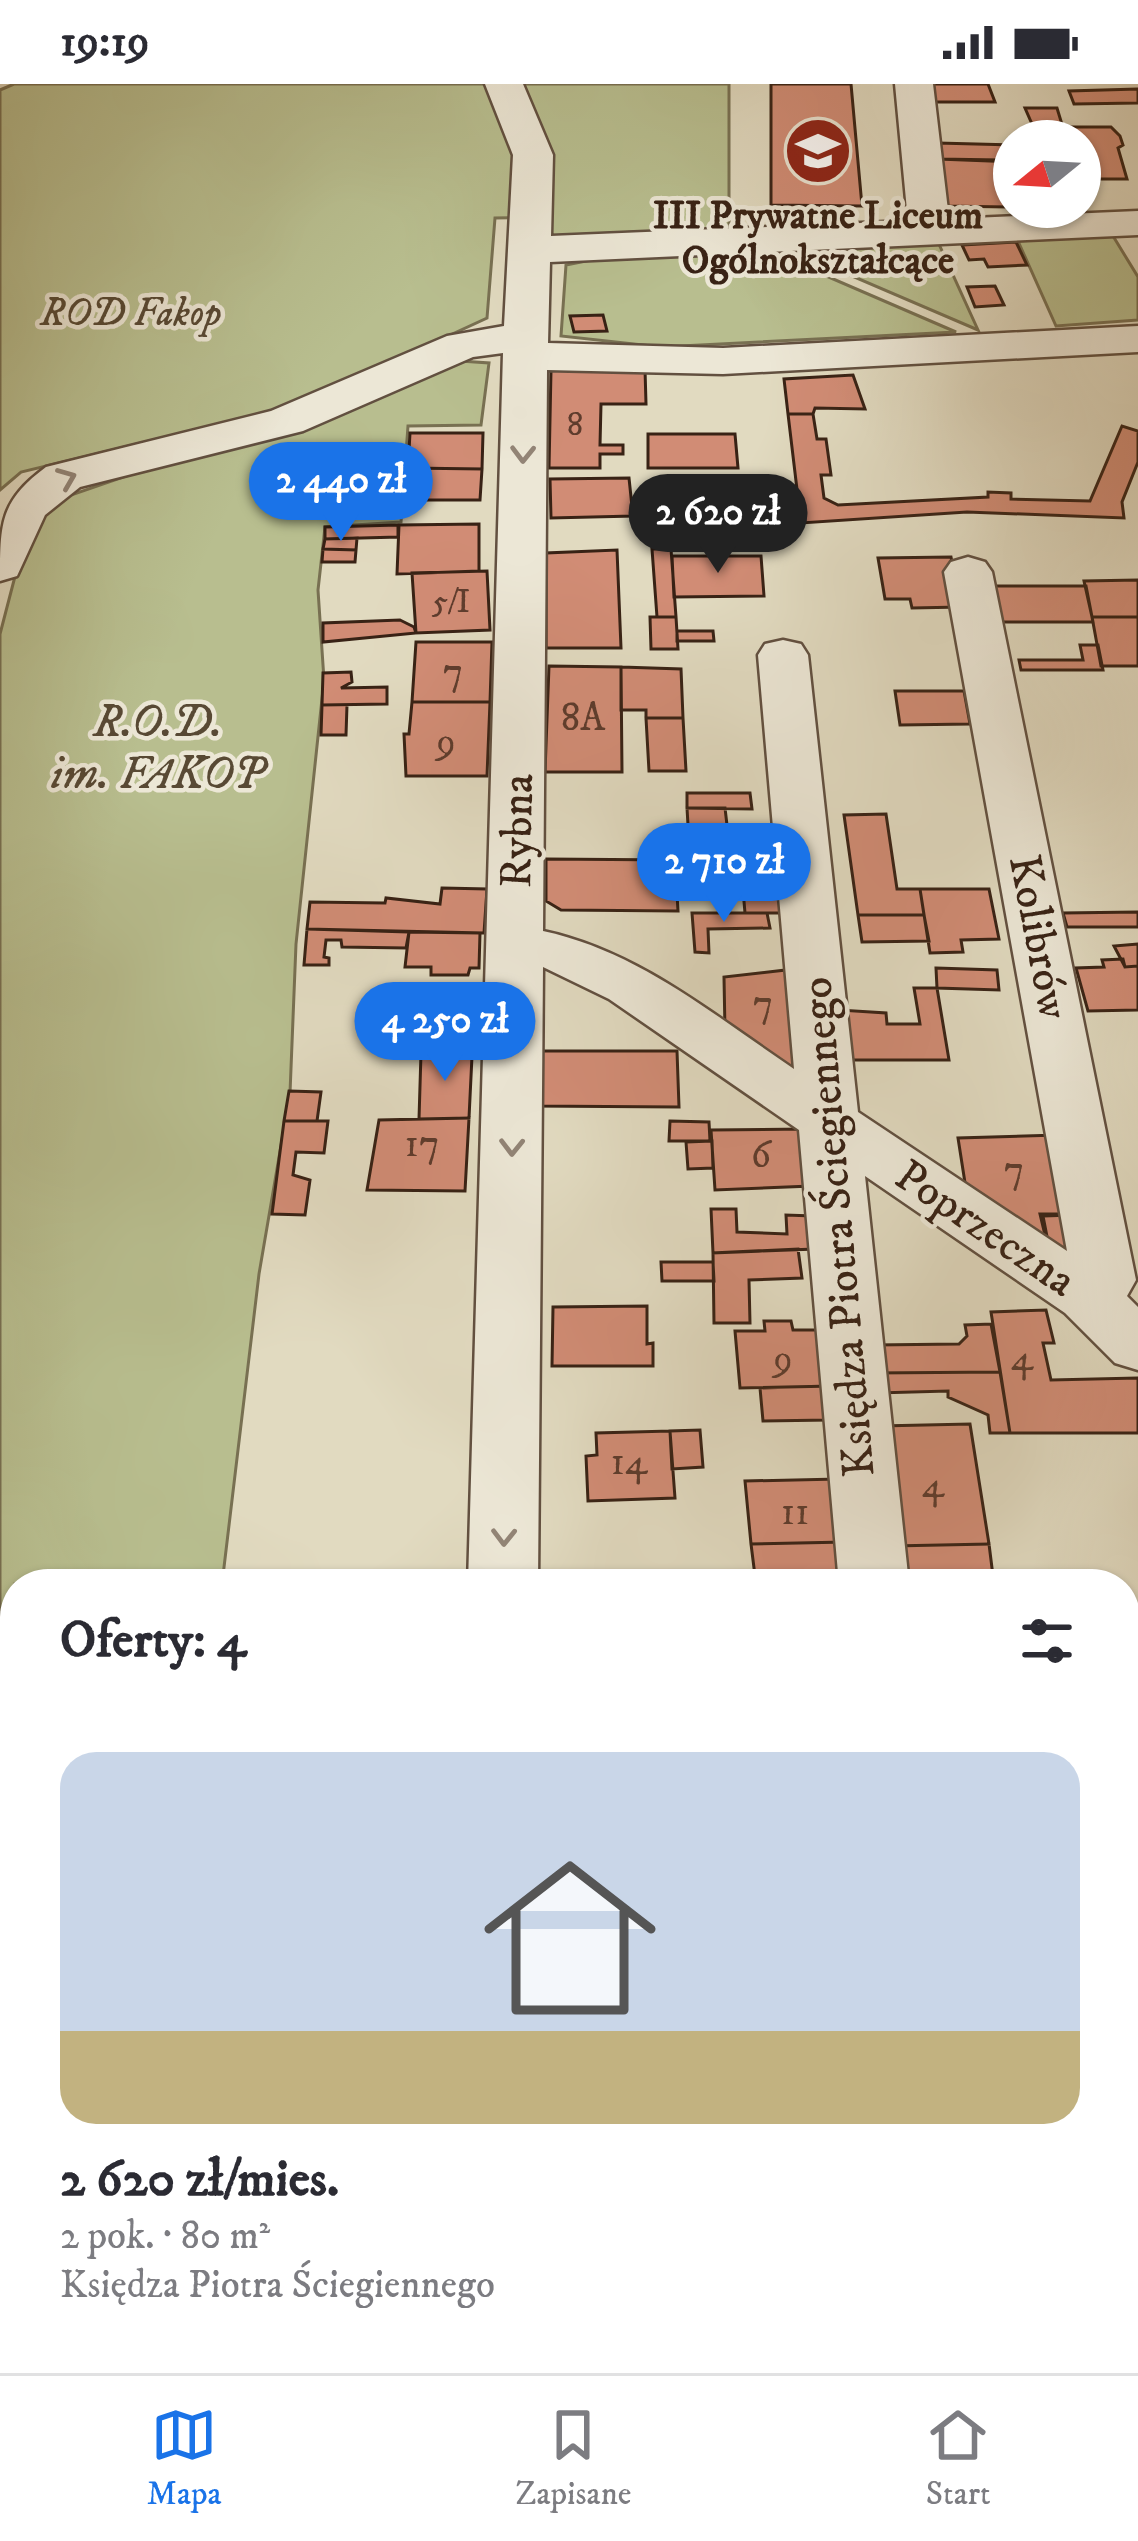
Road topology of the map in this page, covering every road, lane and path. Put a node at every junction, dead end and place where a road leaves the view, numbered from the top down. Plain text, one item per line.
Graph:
1 (504, 84) edge
2 (914, 84) edge
3 (1138, 223) edge
4 (930, 231) junction
5 (530, 250) junction
6 (1138, 339) edge
7 (525, 347) junction
8 (0, 566) edge
9 (968, 572) dead end
10 (783, 655) dead end
11 (516, 946) junction
12 (829, 1125) junction
13 (1088, 1297) junction
14 (1138, 1346) edge
15 (503, 1569) edge
16 (873, 1569) edge

1 - 5 street, Rybna
2 - 4 street
3 - 4 street
4 - 5 street
5 - 7 street, Rybna
6 - 7 street
8 -> 7 street
7 -> 11 street, Rybna
9 - 13 street, Kolibrów
10 - 12 street, Księdza Piotra Ściegiennego
11 - 12 street, Poprzeczna
11 -> 15 street, Rybna
12 - 13 street, Poprzeczna
12 - 16 street, Księdza Piotra Ściegiennego
13 - 14 street, Poprzeczna

